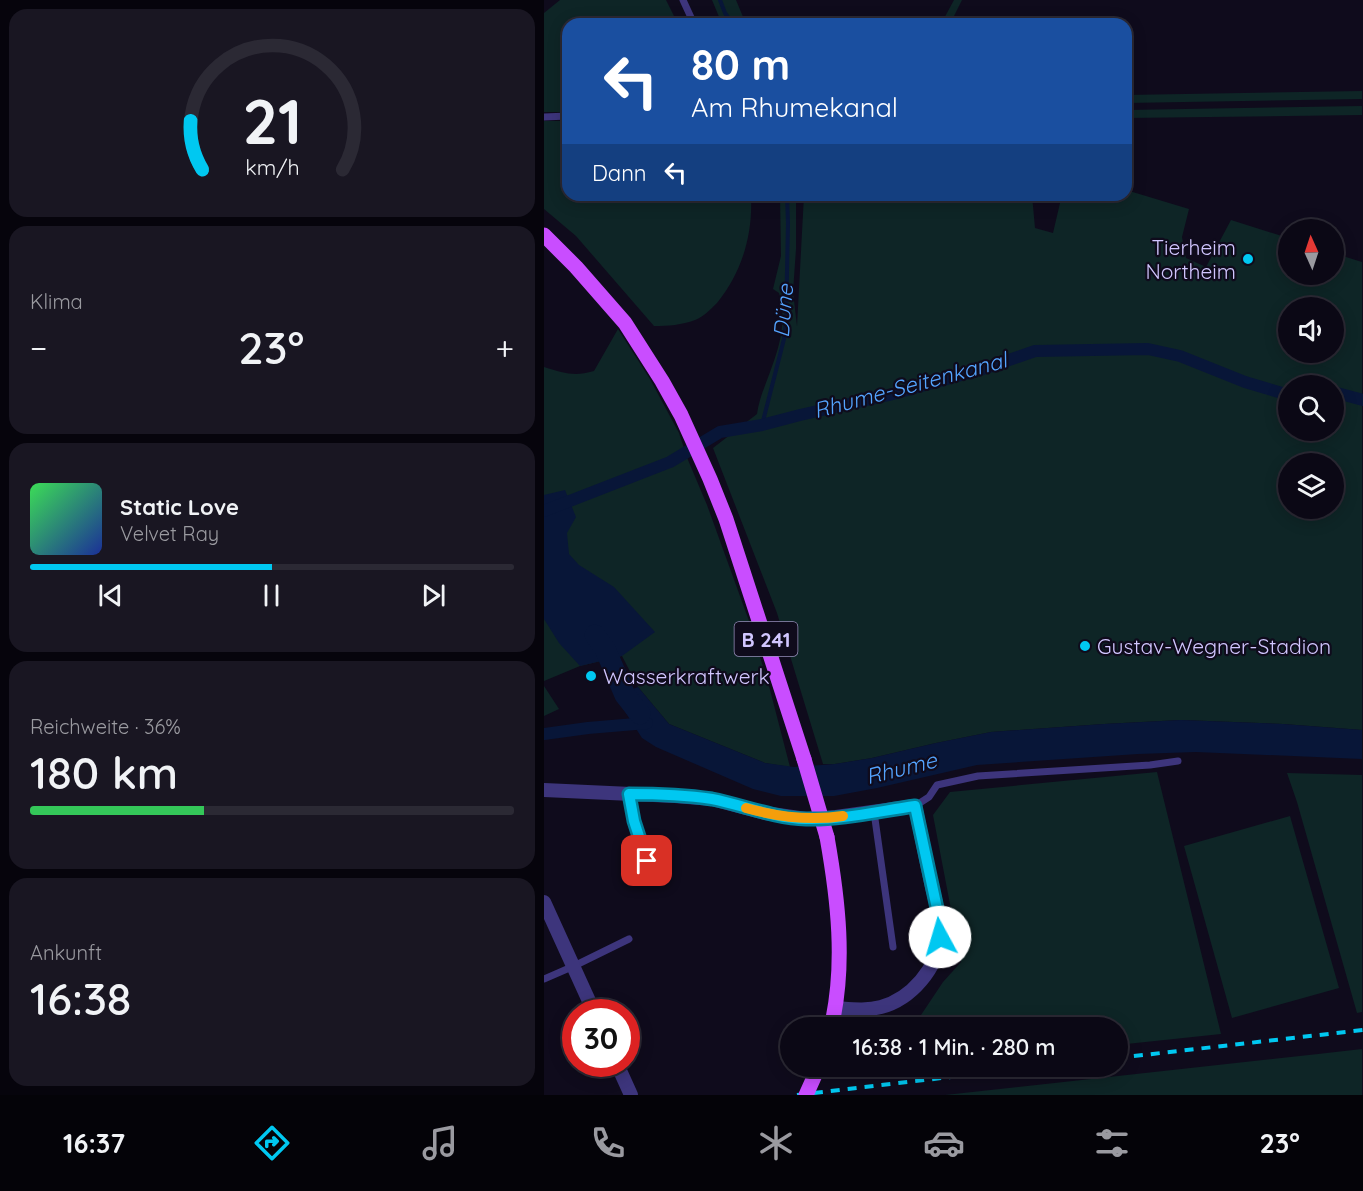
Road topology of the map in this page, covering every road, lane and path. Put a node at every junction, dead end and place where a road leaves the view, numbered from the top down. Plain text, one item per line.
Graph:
1 (683, 0) edge
2 (691, 18) edge
3 (562, 116) edge
4 (544, 117) edge
5 (544, 235) edge
6 (1178, 761) dead end
7 (544, 790) edge
8 (629, 794) junction
9 (915, 806) junction
10 (874, 812) junction
11 (653, 880) dead end
12 (544, 902) edge
13 (629, 939) dead end
14 (893, 947) dead end
15 (574, 966) junction
16 (544, 979) edge
17 (588, 999) edge
18 (835, 1008) junction
19 (833, 1017) edge
20 (623, 1077) edge
21 (814, 1077) edge
22 (631, 1095) edge
23 (806, 1095) edge

1 - 2 lane
3 - 4 lane
5 - 18 main road, B 241, bridge
6 - 9 lane
7 - 8 street
8 - 10 street
8 - 11 lane
9 - 10 street
9 - 18 street
10 - 14 lane
12 - 15 street
13 - 15 lane
15 - 16 lane
15 - 17 street
18 - 19 main road, B 241
20 - 22 street
21 - 23 main road, bridge

